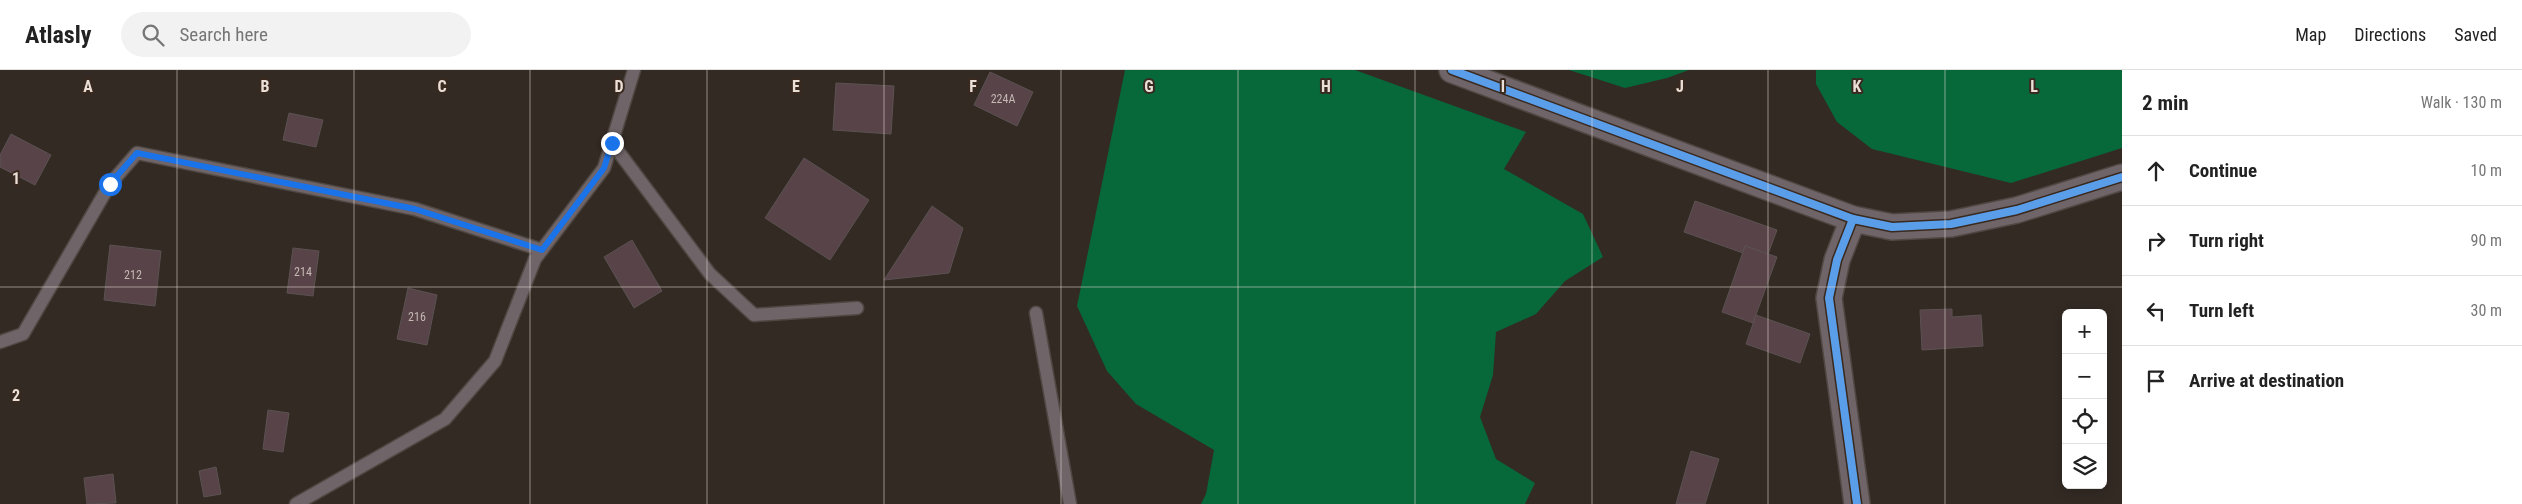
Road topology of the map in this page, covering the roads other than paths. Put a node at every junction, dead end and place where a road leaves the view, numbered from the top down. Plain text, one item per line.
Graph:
1 (634, 70) edge
2 (1452, 70) edge
3 (612, 143) junction
4 (2122, 177) edge
5 (1853, 219) junction
6 (542, 250) junction
7 (857, 308) dead end
8 (1036, 313) dead end
9 (0, 342) edge
10 (296, 504) edge
11 (1070, 504) edge
12 (1857, 504) edge

1 - 3 lane
2 - 5 street
3 - 6 lane
3 - 7 lane
4 - 5 street
5 - 12 street
6 - 9 lane
6 - 10 lane
8 - 11 lane

